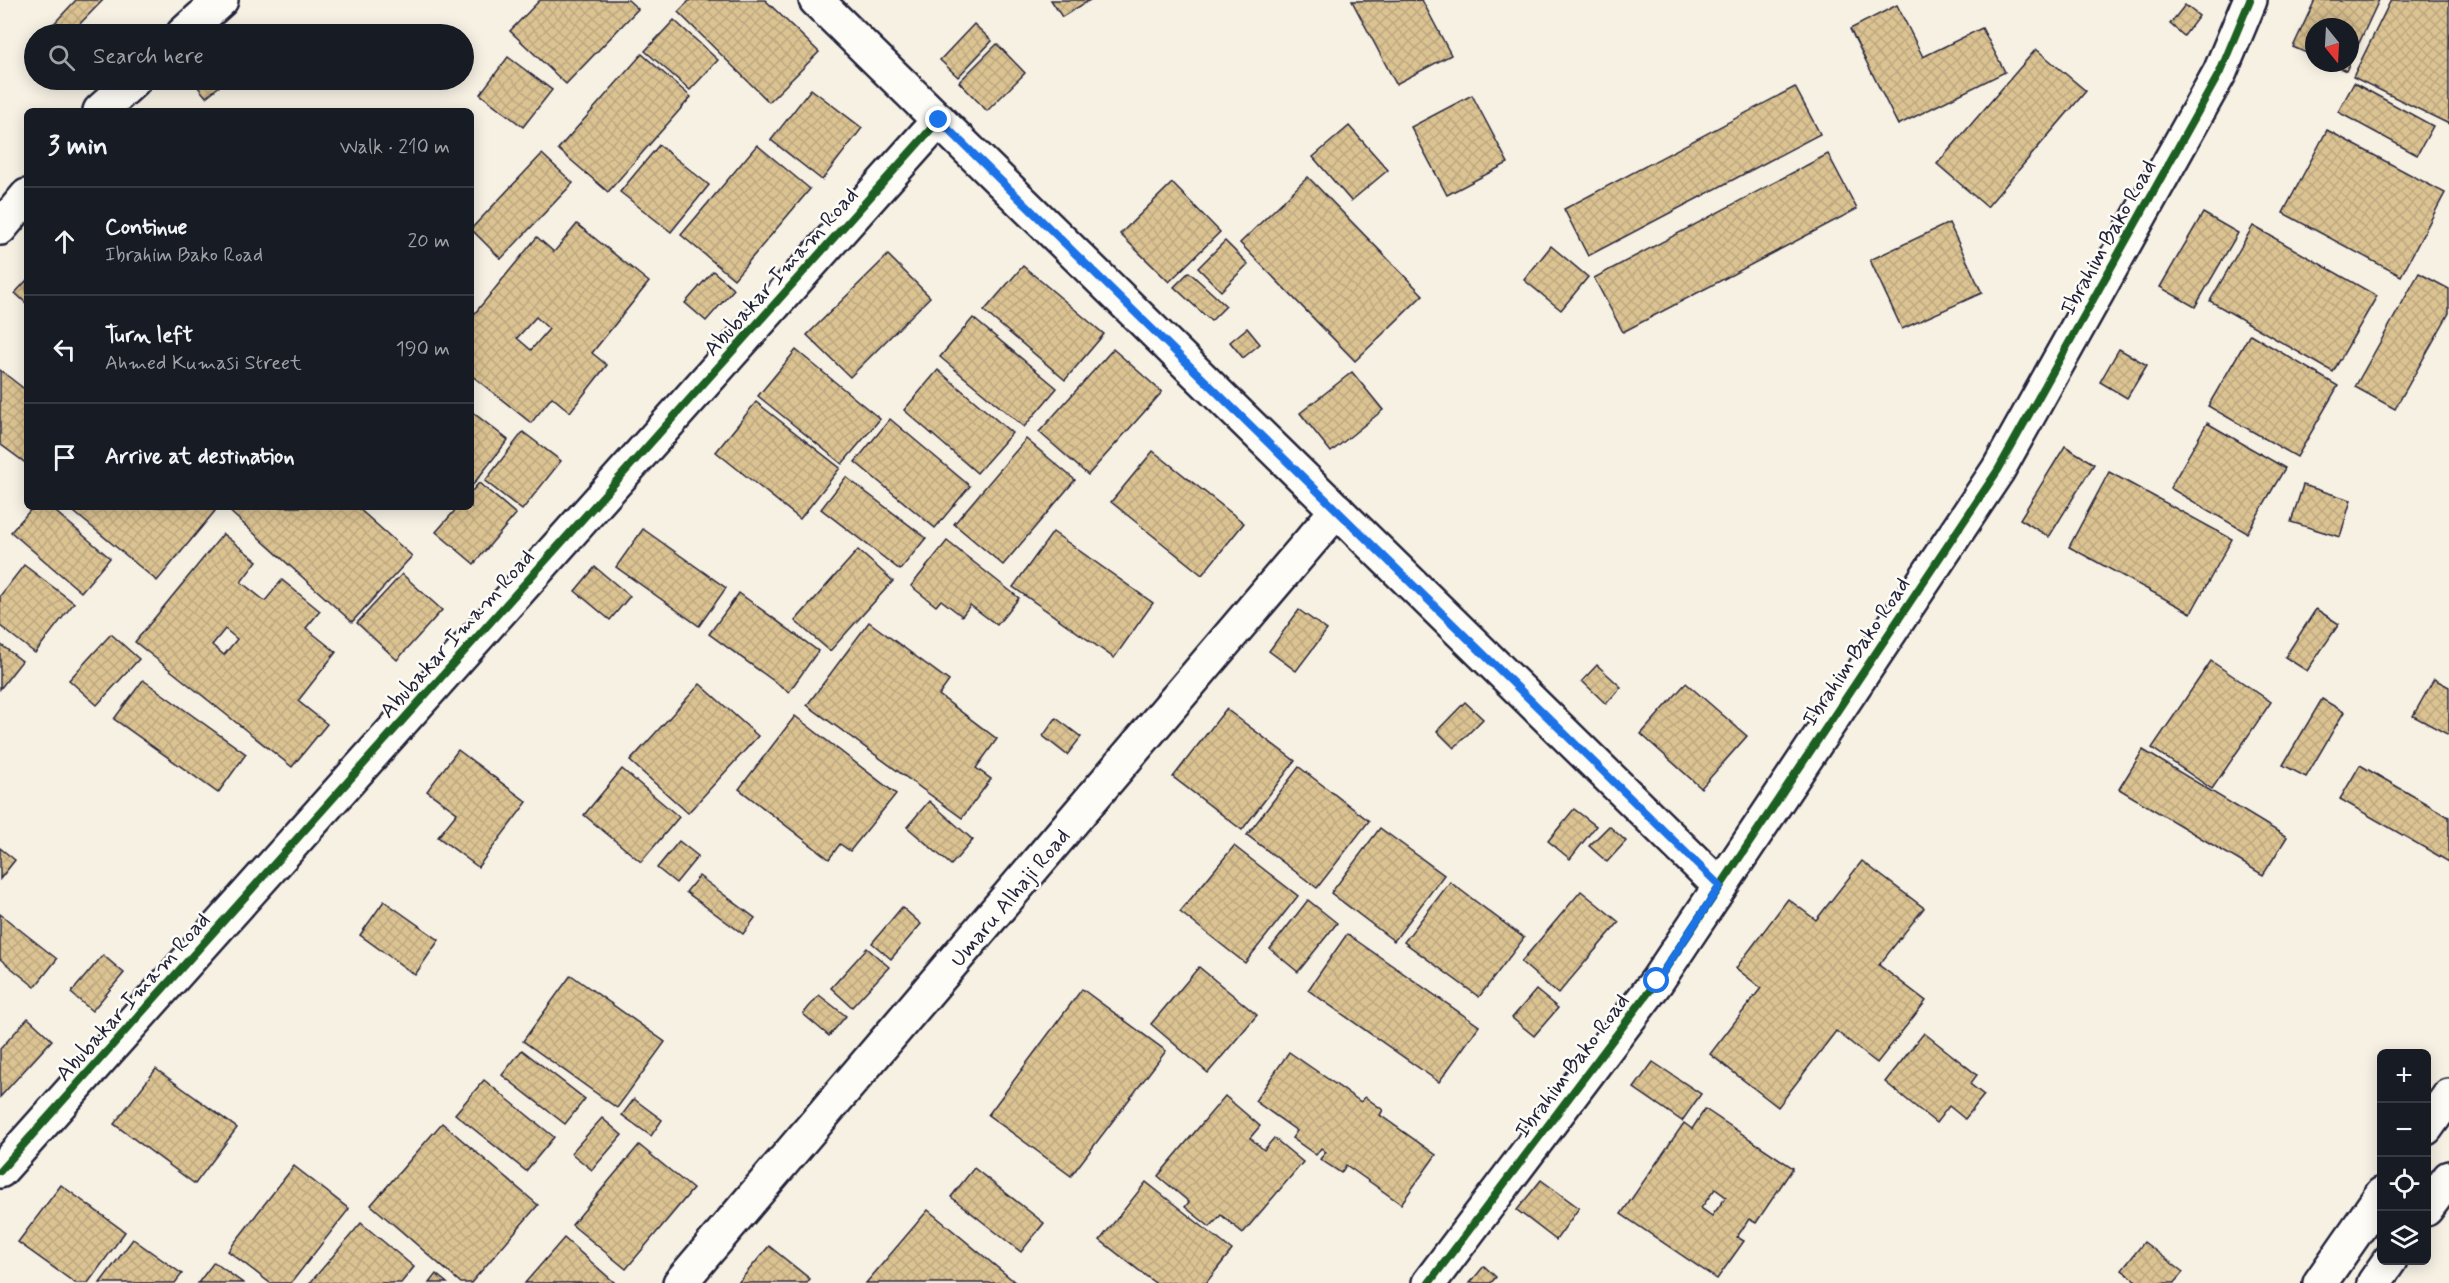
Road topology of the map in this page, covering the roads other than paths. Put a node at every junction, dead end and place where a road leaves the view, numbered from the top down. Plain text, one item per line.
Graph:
1 (221, 0) edge
2 (816, 0) edge
3 (2250, 0) edge
4 (194, 24) edge
5 (123, 90) edge
6 (103, 108) edge
7 (939, 120) junction
8 (24, 200) edge
9 (0, 228) edge
10 (1337, 510) junction
11 (1720, 886) junction
12 (2449, 1096) edge
13 (2431, 1122) edge
14 (0, 1171) edge
15 (2449, 1178) edge
16 (2377, 1201) edge
17 (2431, 1203) edge
18 (2387, 1265) edge
19 (681, 1283) edge
20 (1429, 1283) edge
21 (2320, 1283) edge
22 (2374, 1283) edge

1 - 4 main road
2 - 7 main road
3 - 11 main road, Ibrahim Bako Road
5 - 6 main road
7 - 10 main road
7 - 14 main road, Abubakar Imam Road
8 - 9 main road
10 - 11 main road
10 - 19 main road, Umaru Alhaji Road
11 - 20 main road, Ibrahim Bako Road
12 - 13 main road
15 - 17 main road
16 - 21 main road
18 - 22 main road

